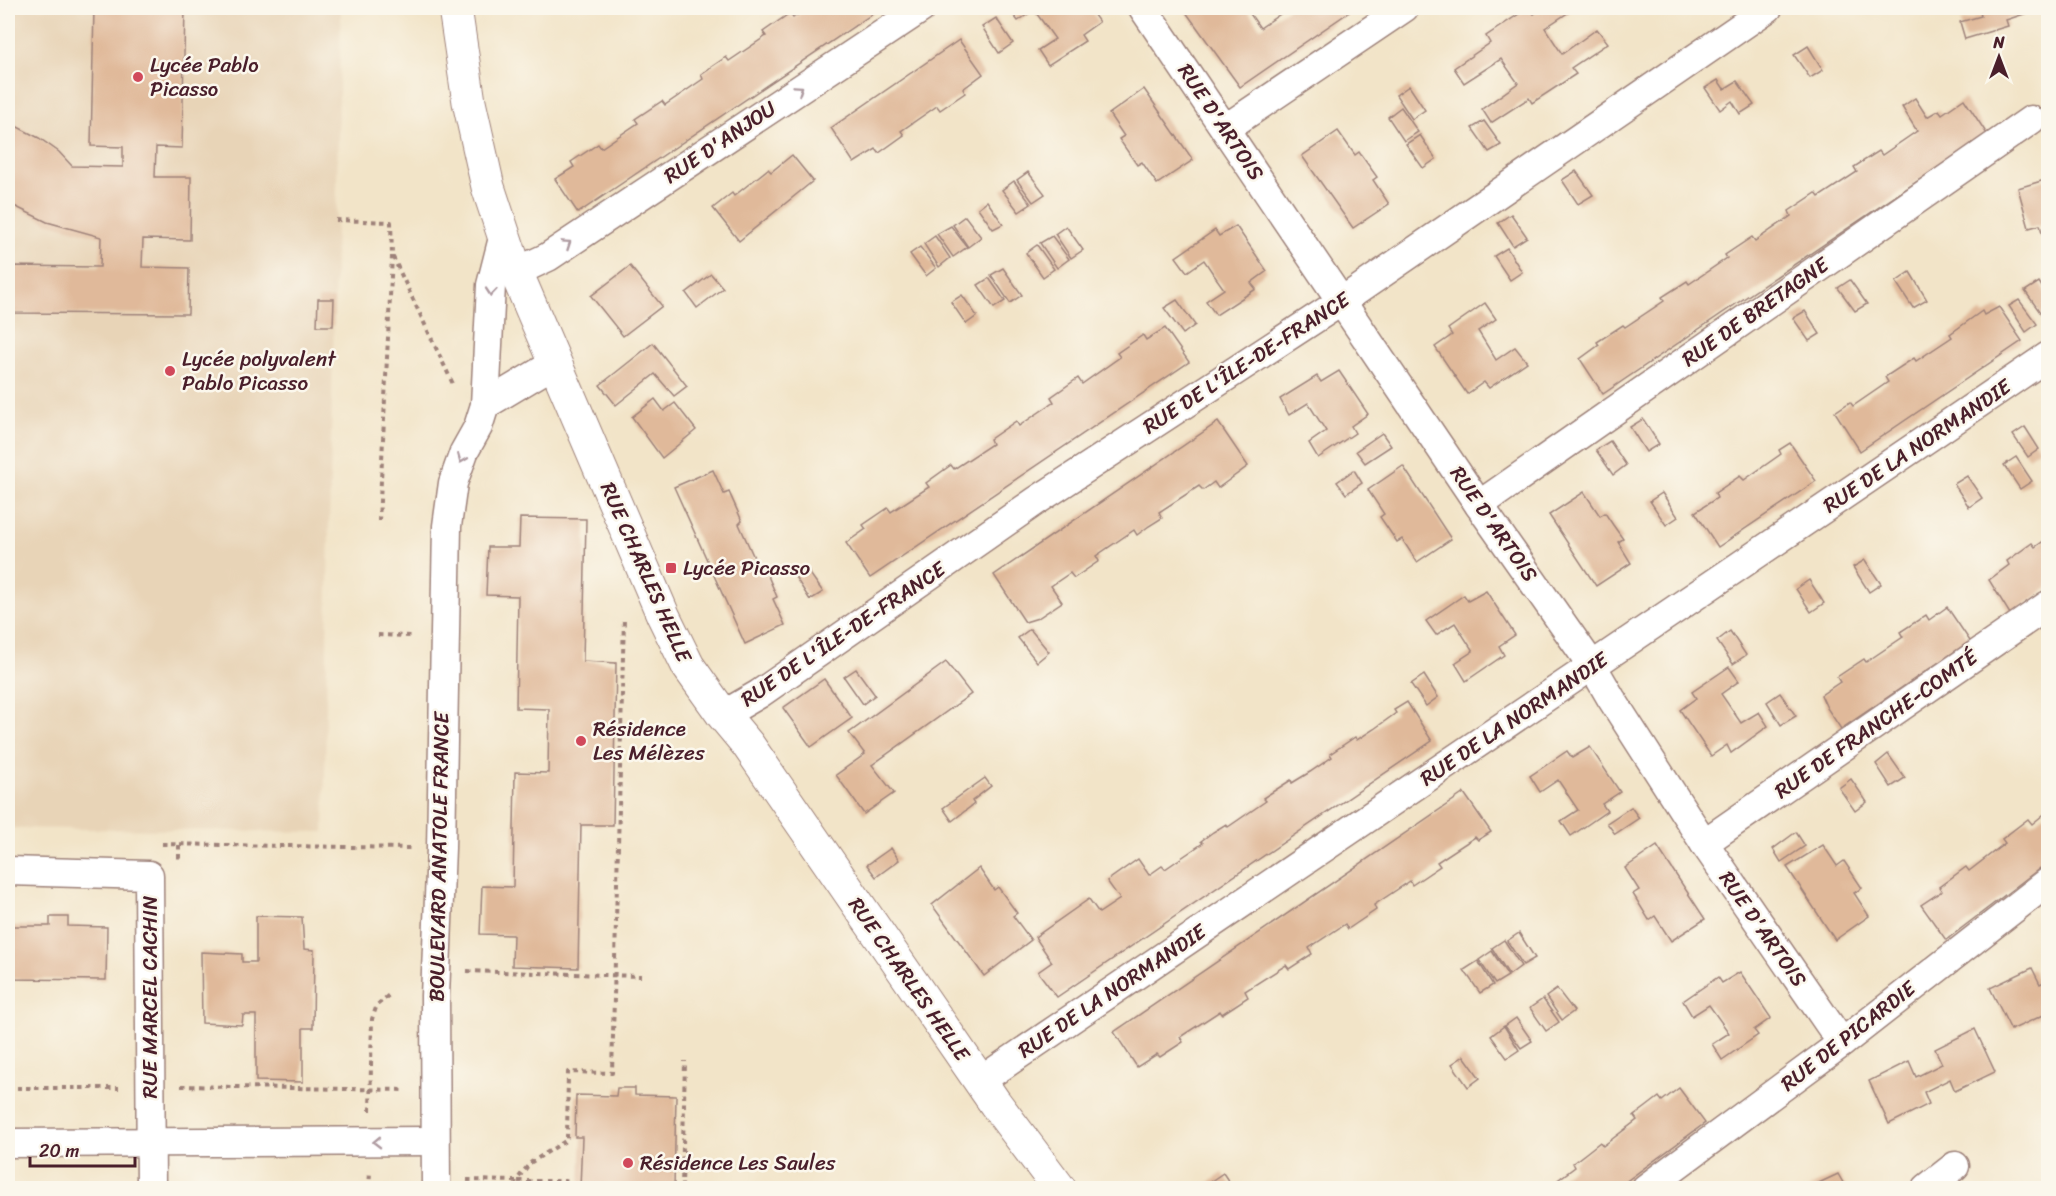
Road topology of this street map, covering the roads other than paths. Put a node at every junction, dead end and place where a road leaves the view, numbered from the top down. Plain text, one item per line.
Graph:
1 (455, 8) edge
2 (922, 8) edge
3 (1143, 8) edge
4 (1404, 8) edge
5 (1768, 8) edge
6 (2031, 120) dead end
7 (1226, 128) junction
8 (504, 234) junction
9 (516, 272) junction
10 (1342, 301) junction
11 (2049, 357) edge
12 (555, 363) junction
13 (485, 405) junction
14 (1479, 505) junction
15 (2049, 605) edge
16 (1593, 667) junction
17 (723, 715) junction
18 (1704, 843) junction
19 (8, 872) edge
20 (2049, 882) edge
21 (1842, 1043) junction
22 (980, 1081) junction
23 (435, 1141) junction
24 (150, 1142) junction
25 (8, 1143) edge
26 (1955, 1166) dead end
27 (436, 1184) edge
28 (151, 1188) edge
29 (1059, 1188) edge
30 (1646, 1188) edge
31 (1927, 1188) edge

1 - 8 street, RUE CHARLES HELLE
9 -> 2 street, RUE D'ANJOU
3 - 7 street, RUE D'ARTOIS
4 - 7 street
5 - 10 street, RUE DE L'ÎLE-DE-FRANCE
6 - 14 street, RUE DE BRETAGNE
7 - 10 street, RUE D'ARTOIS
8 - 9 street, RUE CHARLES HELLE
8 -> 13 street, BOULEVARD ANATOLE FRANCE
9 - 12 street, RUE CHARLES HELLE
10 - 14 street, RUE D'ARTOIS
10 - 17 street, RUE DE L'ÎLE-DE-FRANCE
11 - 16 street, RUE DE LA NORMANDIE
12 - 13 street
12 - 17 street, RUE CHARLES HELLE
13 -> 23 street, BOULEVARD ANATOLE FRANCE
14 - 16 street, RUE D'ARTOIS
15 - 18 street, RUE DE FRANCHE-COMTÉ
16 - 18 street, RUE D'ARTOIS
16 - 22 street, RUE DE LA NORMANDIE
17 - 22 street, RUE CHARLES HELLE
18 - 21 street, RUE D'ARTOIS
19 - 24 street, RUE MARCEL CACHIN
20 - 21 street, RUE DE PICARDIE
21 - 30 street, RUE DE PICARDIE
22 - 29 street, RUE CHARLES HELLE
23 -> 24 street
23 - 27 street, BOULEVARD ANATOLE FRANCE
24 - 25 street
24 - 28 street, RUE MARCEL CACHIN
26 - 31 street

